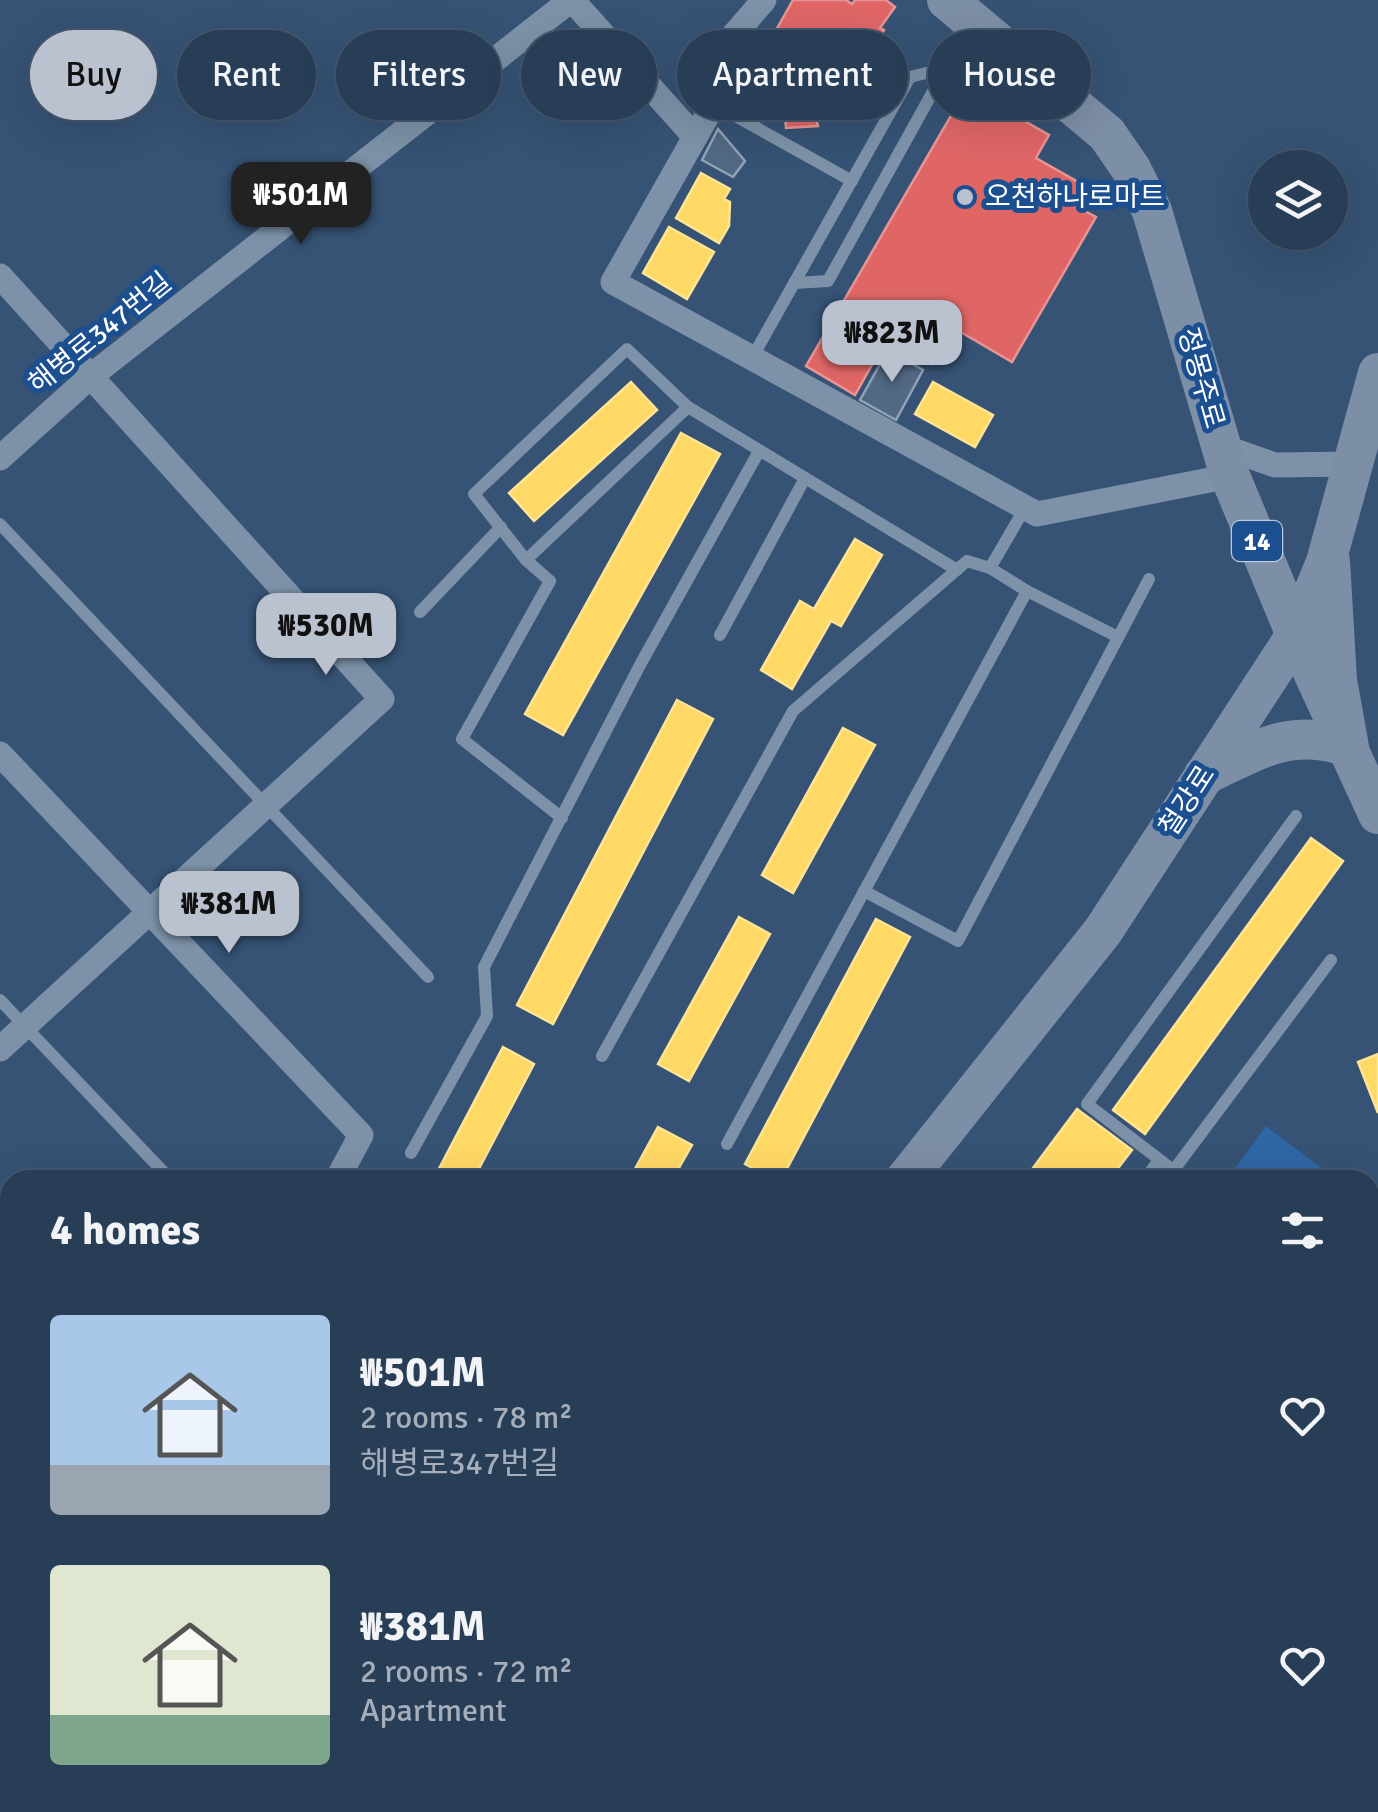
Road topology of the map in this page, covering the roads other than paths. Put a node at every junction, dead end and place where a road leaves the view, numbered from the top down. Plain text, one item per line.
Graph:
1 (572, 0) edge
2 (764, 0) edge
3 (971, 8) edge
4 (739, 30) edge
5 (928, 72) edge
6 (928, 100) edge
7 (705, 120) edge
8 (743, 120) edge
9 (695, 137) junction
10 (852, 181) junction
11 (0, 276) edge
12 (794, 283) junction
13 (752, 358) junction
14 (1378, 373) edge
15 (91, 376) junction
16 (688, 407) junction
17 (758, 453) junction
18 (0, 458) edge
19 (1226, 461) junction
20 (1354, 464) junction
21 (804, 480) junction
22 (1026, 508) junction
23 (0, 524) edge
24 (500, 527) junction
25 (1330, 549) junction
26 (526, 560) junction
27 (1266, 561) junction
28 (990, 568) junction
29 (957, 570) junction
30 (1149, 579) dead end
31 (1027, 591) junction
32 (420, 612) dead end
33 (720, 635) dead end
34 (1296, 635) junction
35 (1118, 638) junction
36 (1234, 730) junction
37 (1349, 747) junction
38 (0, 754) edge
39 (1204, 775) junction
40 (264, 803) junction
41 (1378, 814) edge
42 (1296, 816) dead end
43 (562, 818) junction
44 (864, 891) junction
45 (147, 910) junction
46 (1331, 960) dead end
47 (428, 977) dead end
48 (0, 1000) edge
49 (24, 1026) junction
50 (0, 1049) edge
51 (602, 1056) dead end
52 (727, 1144) dead end
53 (412, 1153) dead end
54 (1159, 1160) junction
55 (161, 1170) edge
56 (343, 1170) edge
57 (912, 1170) edge
58 (1152, 1170) edge
59 (1172, 1170) edge
60 (1174, 1170) edge

1 - 9 street
1 - 15 street, 해병로347번길
2 - 4 street
3 - 19 main road, 정몽주로 / 14
5 - 10 lane
6 - 12 lane
7 - 9 street
8 - 10 lane
9 - 13 street
10 - 12 lane
11 - 15 street
12 - 13 lane
13 - 22 street
14 - 20 main road, 철강로
15 - 18 street, 해병로347번길
15 - 40 street
16 - 17 lane
16 - 24 lane
16 - 26 lane
17 - 21 lane
17 - 43 lane
19 - 20 street
19 - 22 street
19 - 27 main road, 정몽주로 / 14
20 - 25 main road, 철강로
21 - 29 lane
21 - 33 lane
22 - 28 lane
23 - 40 lane
24 - 26 lane
24 - 32 lane
25 - 27 main road
25 - 34 main road, 철강로
25 - 37 main road
26 - 43 lane
27 - 34 main road, 정몽주로 / 14
27 - 36 main road
28 - 29 lane
28 - 31 lane
29 - 51 lane
30 - 35 lane
31 - 35 lane
31 - 44 lane
34 - 36 main road, 철강로
34 - 37 main road, 정몽주로 / 14
35 - 44 lane
36 - 39 main road, 철강로
37 - 39 main road
37 - 41 main road, 정몽주로 / 14
38 - 45 street
39 - 57 main road, 철강로
40 - 45 street
40 - 47 lane
42 - 54 lane
43 - 53 lane
44 - 52 lane
45 - 49 street
45 - 56 street
46 - 60 lane
48 - 49 lane
49 - 50 street
49 - 55 lane
54 - 58 lane
54 - 59 lane

